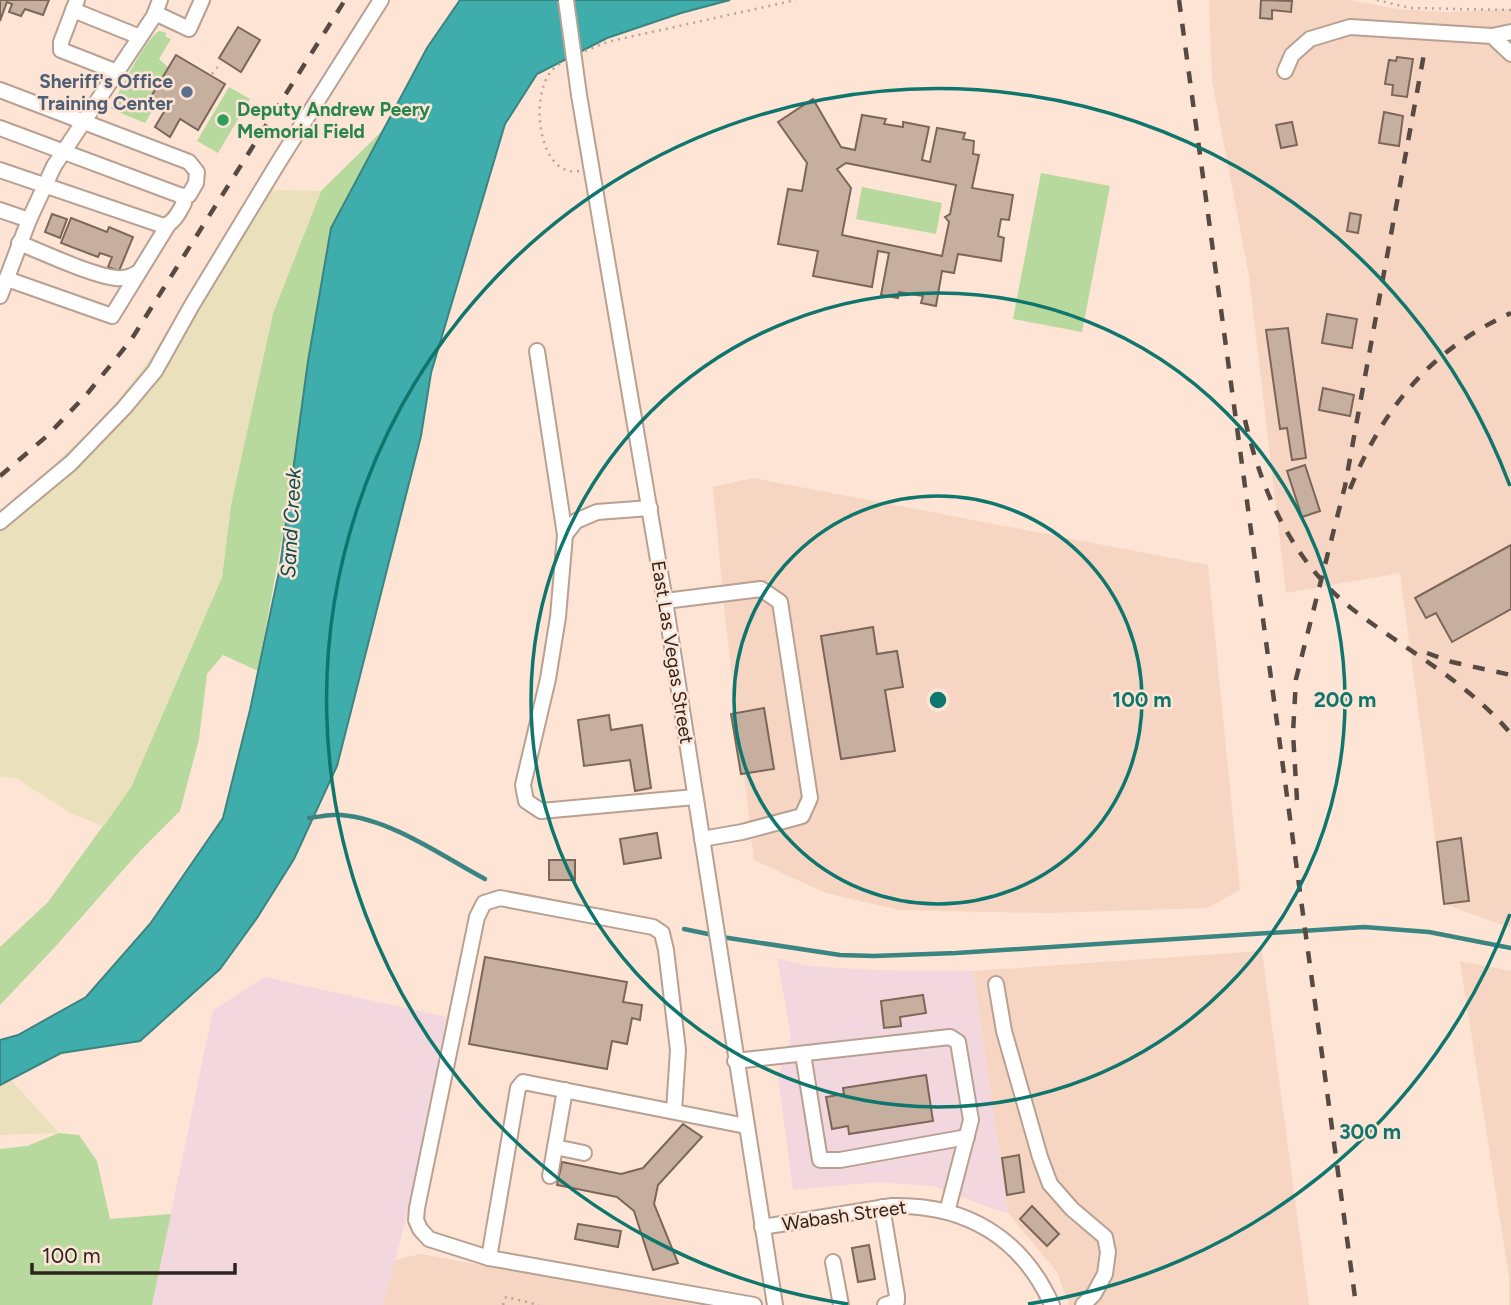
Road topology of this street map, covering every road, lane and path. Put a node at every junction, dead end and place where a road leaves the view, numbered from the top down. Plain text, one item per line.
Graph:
1 (202, 0) edge
2 (381, 0) edge
3 (566, 0) edge
4 (796, 0) edge
5 (1377, 0) edge
6 (155, 4) edge
7 (75, 5) edge
8 (1511, 10) edge
9 (1511, 32) edge
10 (1492, 36) junction
11 (140, 37) junction
12 (579, 54) dead end
13 (1511, 54) edge
14 (567, 61) dead end
15 (221, 63) dead end
16 (1285, 71) dead end
17 (117, 72) junction
18 (212, 74) dead end
19 (0, 90) edge
20 (84, 122) junction
21 (0, 128) edge
22 (62, 151) junction
23 (577, 159) dead end
24 (0, 170) edge
25 (44, 185) junction
26 (182, 196) junction
27 (0, 210) edge
28 (29, 220) junction
29 (168, 225) junction
30 (19, 243) junction
31 (137, 273) junction
32 (7, 279) junction
33 (0, 296) edge
34 (537, 351) dead end
35 (650, 508) junction
36 (0, 522) edge
37 (565, 535) junction
38 (665, 601) junction
39 (695, 797) junction
40 (702, 839) junction
41 (996, 984) dead end
42 (803, 1054) junction
43 (735, 1061) junction
44 (565, 1090) junction
45 (674, 1111) junction
46 (746, 1126) junction
47 (967, 1137) junction
48 (555, 1147) junction
49 (584, 1153) dead end
50 (550, 1176) dead end
51 (881, 1207) junction
52 (947, 1212) junction
53 (762, 1227) junction
54 (489, 1258) junction
55 (833, 1262) dead end
56 (1088, 1303) edge
57 (503, 1305) edge
58 (539, 1305) edge
59 (754, 1305) edge
60 (775, 1305) edge
61 (841, 1305) edge
62 (886, 1305) edge
63 (1052, 1305) edge

1 - 6 street
2 - 36 street
3 - 35 street, East Las Vegas Street, bridge
4 - 12 path
5 - 8 path
6 - 11 street
7 - 11 street
7 - 17 street
9 - 10 street
10 - 13 street
10 - 16 street
11 - 17 street
14 - 23 path
15 - 18 path
17 - 20 street
19 - 20 street
20 - 22 street
20 - 26 street
21 - 22 street
22 - 25 street
22 - 26 street
24 - 25 street
25 - 28 street
25 - 29 street
26 - 29 street
27 - 28 street
28 - 30 street
29 - 31 street
30 - 31 street
30 - 32 street
31 - 32 street
32 - 33 street
34 - 37 street
35 - 37 street
35 - 38 street, East Las Vegas Street
37 - 39 street
38 - 39 street, East Las Vegas Street
38 - 40 street
39 - 40 street, East Las Vegas Street
40 - 43 street, East Las Vegas Street
41 - 56 street
42 - 43 street
42 - 47 street
42 - 47 street
43 - 46 street, East Las Vegas Street
44 - 45 street
44 - 48 street
44 - 54 street
45 - 46 street
45 - 54 street
46 - 53 street, East Las Vegas Street
47 - 52 street
48 - 49 street
48 - 50 street
51 - 52 street, Wabash Street
51 - 53 street, Wabash Street
51 - 62 street
52 - 63 street, Wabash Street
53 - 60 street, East Las Vegas Street
54 - 59 street
55 - 61 street
57 - 58 path

